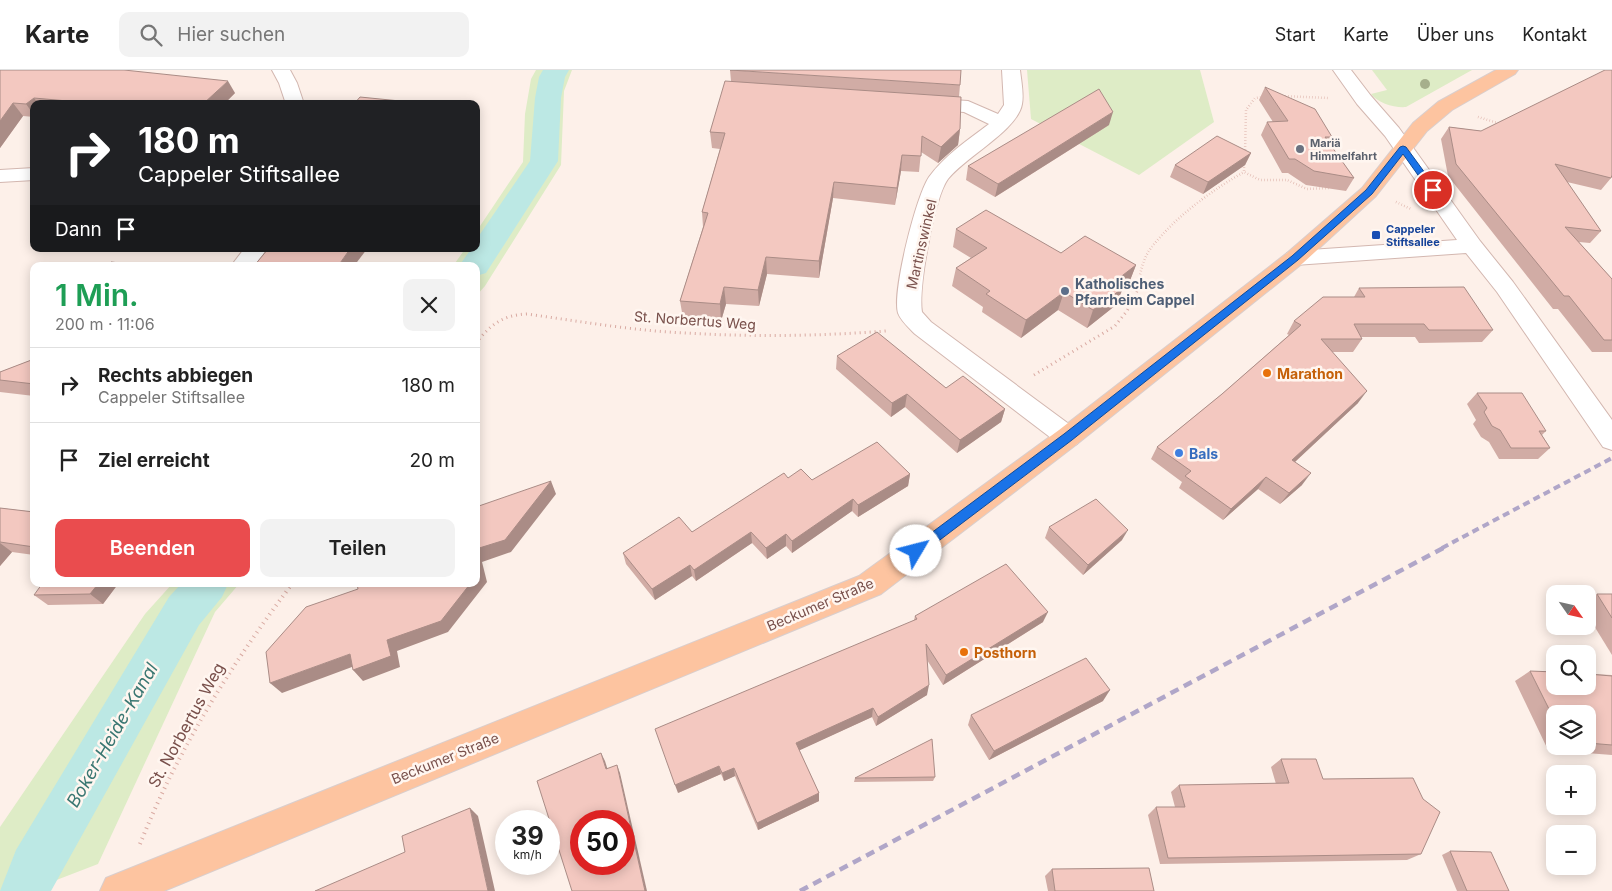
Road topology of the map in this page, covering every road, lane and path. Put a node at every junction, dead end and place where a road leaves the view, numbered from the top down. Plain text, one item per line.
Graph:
1 (281, 70) edge
2 (1011, 70) edge
3 (1342, 70) edge
4 (1509, 70) edge
5 (1272, 95) edge
6 (1281, 96) edge
7 (294, 100) edge
8 (1364, 100) junction
9 (901, 102) edge
10 (1445, 106) junction
11 (1002, 123) junction
12 (1508, 126) edge
13 (1403, 148) junction
14 (1244, 172) junction
15 (30, 174) edge
16 (0, 176) edge
17 (1333, 188) edge
18 (1472, 246) junction
19 (254, 252) edge
20 (1295, 258) junction
21 (245, 262) edge
22 (923, 328) junction
23 (480, 338) edge
24 (1008, 392) junction
25 (1068, 437) junction
26 (1612, 440) edge
27 (290, 587) edge
28 (121, 890) edge

1 - 7 street
2 - 11 street, Martinswinkel
3 - 8 street
4 - 10 main road, Beckumer Straße
5 - 14 path
6 - 8 path
8 - 13 street
9 - 11 street
10 - 12 path
10 - 13 main road, Beckumer Straße
11 - 22 street, Martinswinkel
13 - 18 street
13 - 20 main road, Beckumer Straße
14 - 17 path
14 - 24 path
15 - 16 street
18 - 20 street
18 - 26 street
19 - 21 street
20 - 25 main road, Beckumer Straße
22 - 23 path, St. Norbertus Weg
22 - 24 street, Martinswinkel
24 - 25 street, Martinswinkel
25 - 28 main road, Beckumer Straße
27 - 28 path, St. Norbertus Weg

